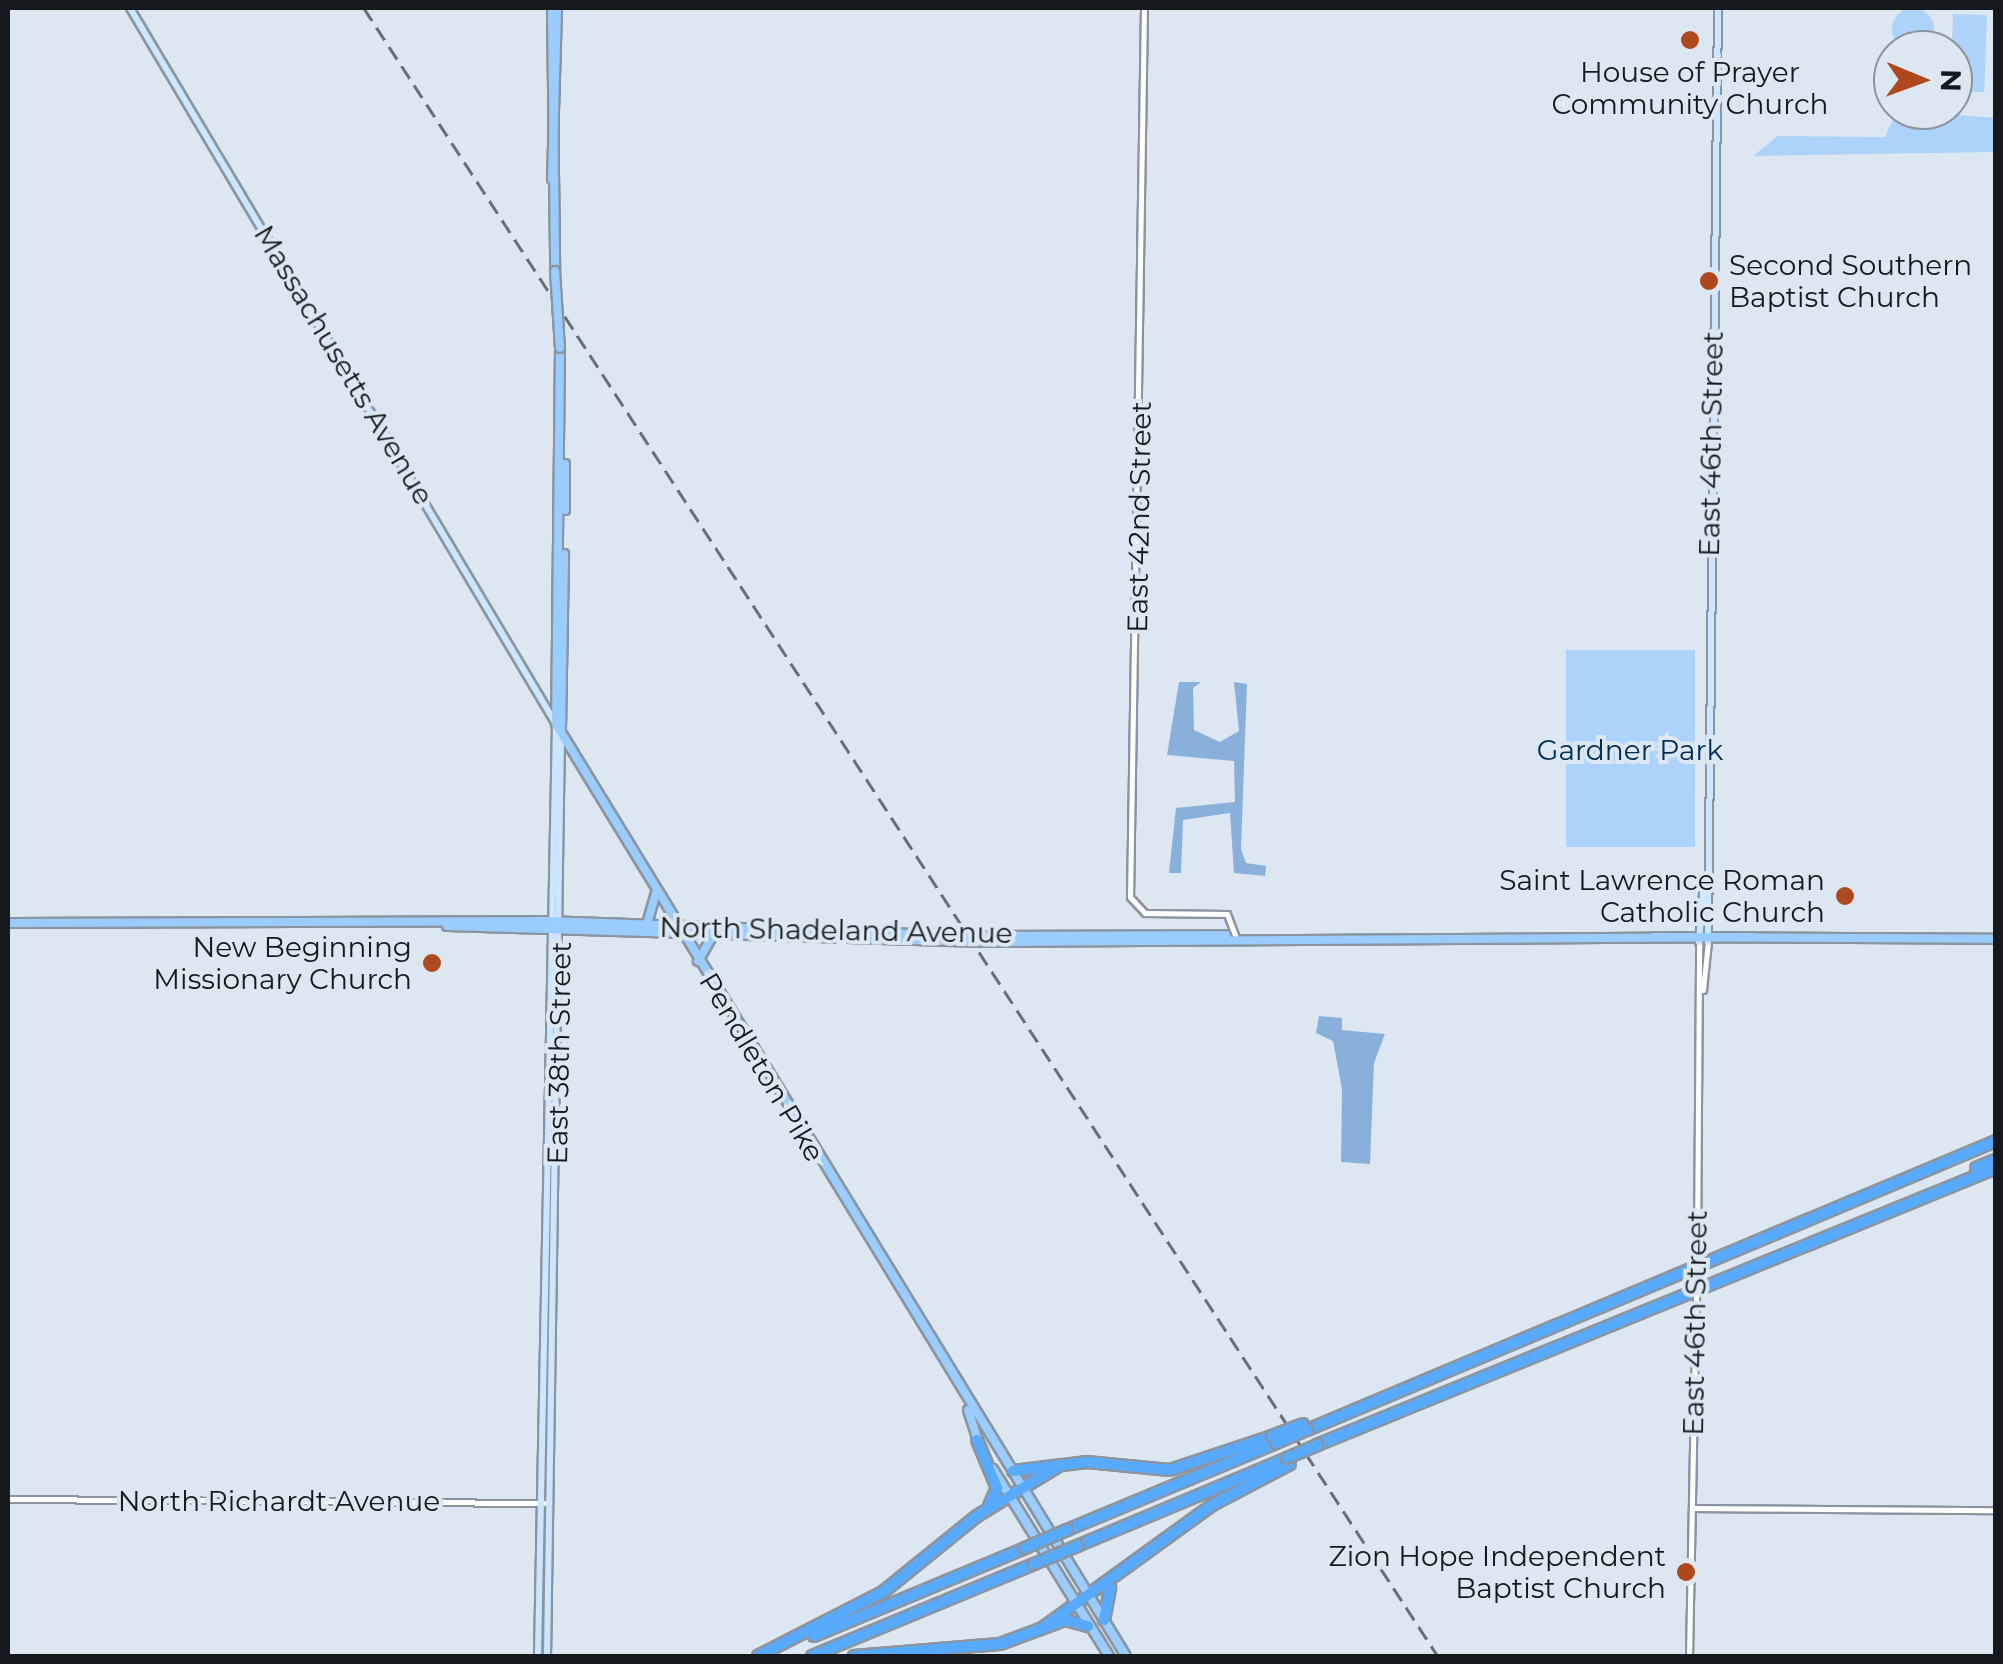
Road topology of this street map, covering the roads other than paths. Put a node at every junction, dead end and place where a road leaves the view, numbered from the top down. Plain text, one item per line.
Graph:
1 (130, 8) edge
2 (555, 8) edge
3 (1144, 8) edge
4 (1718, 8) edge
5 (559, 728) junction
6 (655, 888) junction
7 (8, 923) edge
8 (645, 925) junction
9 (557, 927) junction
10 (680, 929) junction
11 (715, 934) junction
12 (1231, 935) junction
13 (1704, 937) junction
14 (946, 938) junction
15 (1996, 939) edge
16 (698, 961) junction
17 (1996, 1141) edge
18 (1996, 1160) edge
19 (1996, 1168) edge
20 (1920, 1194) junction
21 (968, 1410) junction
22 (1274, 1439) junction
23 (977, 1440) junction
24 (1289, 1461) junction
25 (1057, 1468) junction
26 (1013, 1470) junction
27 (1024, 1488) junction
28 (1010, 1496) junction
29 (8, 1499) edge
30 (540, 1503) junction
31 (551, 1503) junction
32 (1692, 1508) junction
33 (1996, 1510) edge
34 (984, 1512) junction
35 (1113, 1584) junction
36 (1090, 1597) junction
37 (1076, 1606) junction
38 (1104, 1620) junction
39 (1088, 1626) junction
40 (1041, 1630) junction
41 (538, 1656) edge
42 (547, 1656) edge
43 (759, 1656) edge
44 (812, 1656) edge
45 (854, 1656) edge
46 (1109, 1656) edge
47 (1126, 1656) edge
48 (1689, 1656) edge

1 - 5 main road, Massachusetts Avenue
2 - 5 main road, East 38th Street, bridge
3 - 12 street, East 42nd Street
4 - 13 main road, East 46th Street
5 - 6 main road, Pendleton Pike
5 - 9 main road, East 38th Street
6 - 8 main road
6 - 10 main road, Pendleton Pike
7 - 9 main road, North Shadeland Avenue
8 - 9 main road, North Shadeland Avenue
8 - 10 main road, North Shadeland Avenue
9 - 10 main road, North Shadeland Avenue
9 - 30 main road, East 38th Street
9 - 31 main road, East 38th Street
10 - 11 main road, North Shadeland Avenue
10 - 14 main road, North Shadeland Avenue
10 - 16 main road, Pendleton Pike
11 - 14 main road, North Shadeland Avenue
11 - 16 main road
12 - 13 main road, North Shadeland Avenue
12 - 14 main road, North Shadeland Avenue, bridge
13 - 15 main road, North Shadeland Avenue
13 - 32 street, East 46th Street, bridge
16 - 21 main road, Pendleton Pike
17 - 22 highway, bridge
18 - 20 highway
19 - 20 highway
20 - 24 highway, bridge
21 - 23 main road, Pendleton Pike
21 - 26 main road, Pendleton Pike
22 - 25 highway
22 - 43 highway, bridge
23 - 28 main road, Pendleton Pike
23 - 34 highway
24 - 35 highway
24 - 44 highway, bridge
25 - 26 highway
25 - 27 highway
26 - 27 main road, Pendleton Pike
27 - 28 highway
27 - 36 main road, Pendleton Pike
28 - 34 highway
28 - 37 main road, Pendleton Pike
29 - 30 street, North Richardt Avenue
30 - 31 street, North Richardt Avenue
30 - 41 main road, East 38th Street
31 - 42 main road, East 38th Street
32 - 33 street
32 - 48 street, East 46th Street
34 - 43 highway
35 - 36 highway
35 - 38 highway
36 - 37 highway
36 - 38 main road, Pendleton Pike
37 - 39 main road, Pendleton Pike
37 - 40 highway
38 - 47 main road, Pendleton Pike
39 - 40 highway
39 - 46 main road, Pendleton Pike
40 - 45 highway

